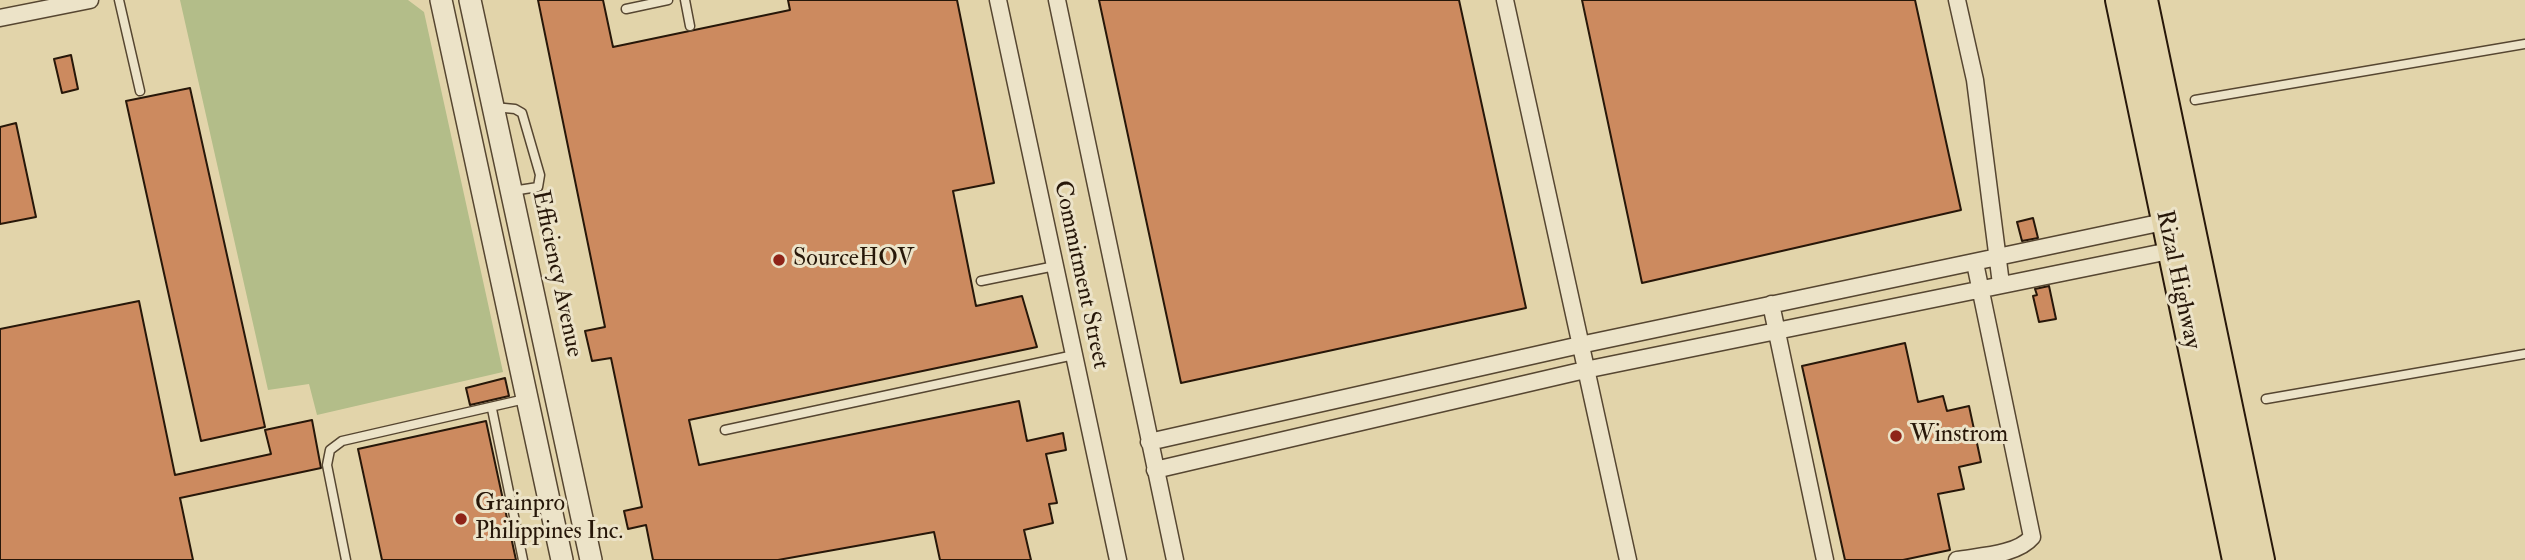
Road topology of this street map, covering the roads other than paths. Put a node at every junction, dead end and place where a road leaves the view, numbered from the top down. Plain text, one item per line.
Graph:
1 (90, 0) edge
2 (119, 0) edge
3 (441, 0) edge
4 (470, 0) edge
5 (668, 0) edge
6 (685, 0) edge
7 (998, 0) edge
8 (1057, 0) edge
9 (1505, 0) edge
10 (1957, 0) edge
11 (2119, 0) edge
12 (2144, 0) edge
13 (25, 6) edge
14 (626, 9) dead end
15 (0, 18) edge
16 (690, 26) dead end
17 (2525, 44) edge
18 (139, 92) dead end
19 (2195, 100) dead end
20 (493, 107) junction
21 (512, 191) junction
22 (2177, 219) junction
23 (2080, 239) junction
24 (2183, 248) junction
25 (1996, 258) junction
26 (1975, 263) junction
27 (1055, 266) junction
28 (2087, 268) junction
29 (981, 281) dead end
30 (2001, 284) junction
31 (1981, 288) junction
32 (1771, 304) junction
33 (1776, 329) junction
34 (1580, 345) junction
35 (2525, 354) edge
36 (1074, 355) junction
37 (1585, 370) junction
38 (527, 399) junction
39 (2266, 399) dead end
40 (492, 409) junction
41 (725, 430) dead end
42 (1149, 442) junction
43 (1155, 470) junction
44 (346, 560) edge
45 (523, 560) edge
46 (562, 560) edge
47 (591, 560) edge
48 (1118, 560) edge
49 (1175, 560) edge
50 (1628, 560) edge
51 (1825, 560) edge
52 (1957, 560) edge
53 (2236, 560) edge
54 (2261, 560) edge

1 - 13 street
2 - 18 lane
3 - 38 street
4 - 20 street, Efficiency Avenue
5 - 14 lane
6 - 16 lane
7 - 27 street, Commitment Street
8 - 42 street
9 - 34 street
10 - 25 street
11 - 22 main road, Rizal Highway
12 - 22 main road, Rizal Highway
13 - 15 street
17 - 19 lane
20 - 21 street, Efficiency Avenue
20 - 21 lane
21 - 47 street, Efficiency Avenue
22 - 23 street
22 - 24 main road, Rizal Highway
23 - 25 street
23 - 28 street
24 - 28 street
24 - 53 main road, Rizal Highway
24 - 54 main road, Rizal Highway
25 - 26 street
25 - 30 street
26 - 31 street
26 - 32 street
27 - 29 lane
27 - 36 street, Commitment Street
28 - 30 street
30 - 31 street
31 - 33 street
31 - 52 street
32 - 33 street
32 - 34 street
33 - 37 street
33 - 51 street
34 - 37 street
34 - 42 street
35 - 39 lane
36 - 41 lane
36 - 48 street, Commitment Street
37 - 43 street
37 - 50 street
38 - 40 lane
38 - 46 street
40 - 44 lane
40 - 45 lane
42 - 43 street
43 - 49 street

